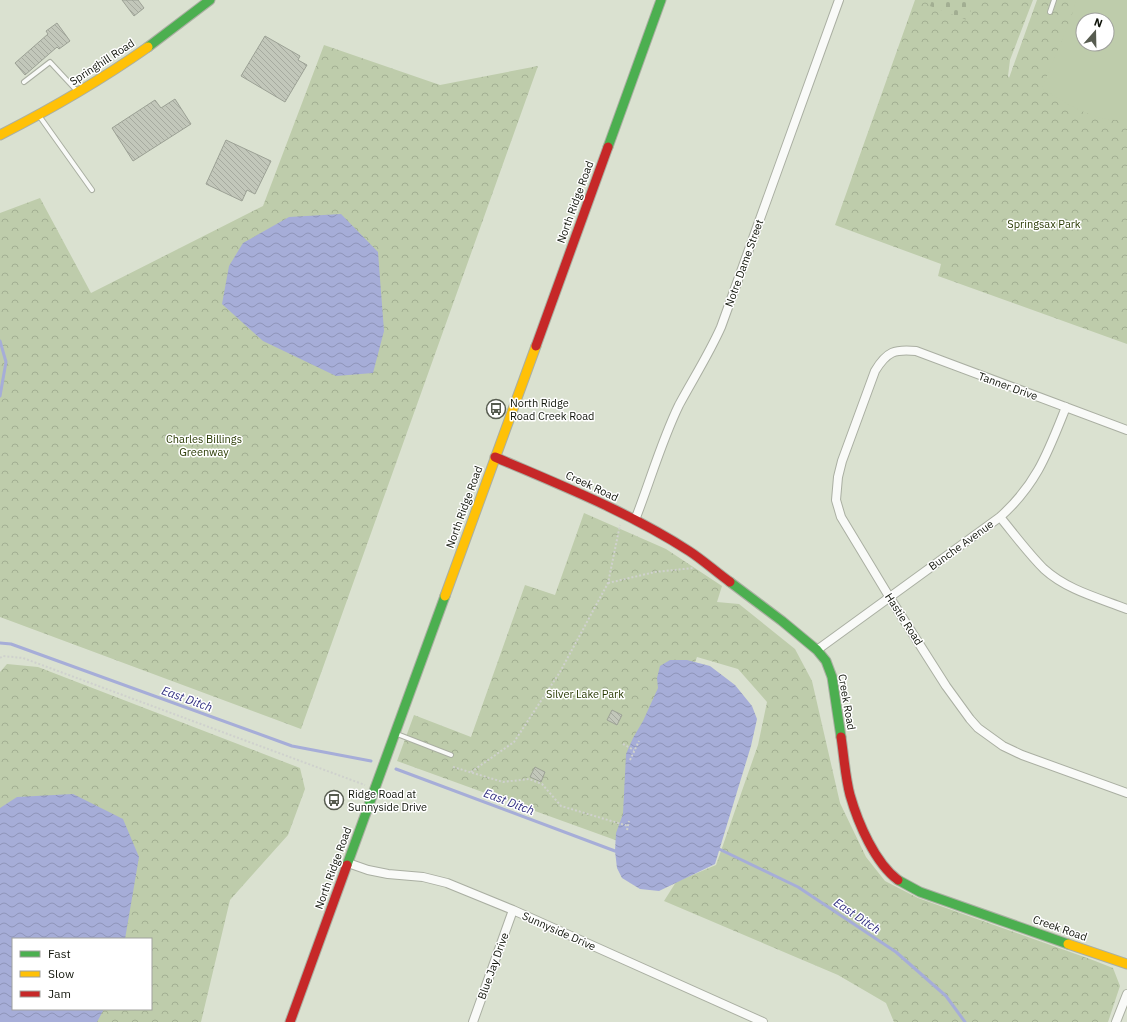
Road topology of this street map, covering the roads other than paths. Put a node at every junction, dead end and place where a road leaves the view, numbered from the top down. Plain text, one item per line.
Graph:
1 (210, 0) edge
2 (661, 0) edge
3 (839, 0) edge
4 (1054, 0) edge
5 (1050, 12) dead end
6 (24, 82) dead end
7 (78, 92) junction
8 (38, 115) junction
9 (0, 135) edge
10 (92, 190) dead end
11 (889, 354) joint
12 (1066, 407) junction
13 (1127, 430) edge
14 (495, 457) junction
15 (1000, 517) junction
16 (635, 520) junction
17 (890, 598) junction
18 (1127, 609) edge
19 (817, 650) junction
20 (395, 733) junction
21 (451, 755) dead end
22 (1127, 792) edge
23 (348, 863) junction
24 (513, 910) junction
25 (1127, 964) edge
26 (1127, 994) edge
27 (290, 1022) edge
28 (473, 1022) edge
29 (763, 1022) edge
30 (1116, 1022) edge

1 - 7 street, Springhill Road
2 - 14 street, North Ridge Road
3 - 16 street, Notre Dame Street
4 - 5 lane
6 - 7 lane
7 - 8 street, Springhill Road
8 - 9 street, Springhill Road
8 - 10 lane
11 - 12 street, Tanner Drive
11 - 17 street, Hastie Road
12 - 13 street, Tanner Drive
12 - 15 street, Bunche Avenue
14 - 16 street, Creek Road
14 - 20 street, North Ridge Road
15 - 17 street, Bunche Avenue
15 - 18 street
16 - 19 street, Creek Road
17 - 19 street, Bunche Avenue
17 - 22 street, Hastie Road
19 - 25 street, Creek Road
20 - 21 lane
20 - 23 street, North Ridge Road
23 - 24 street, Sunnyside Drive
23 - 27 street, North Ridge Road
24 - 28 street, Blue Jay Drive
24 - 29 street, Sunnyside Drive
26 - 30 street

